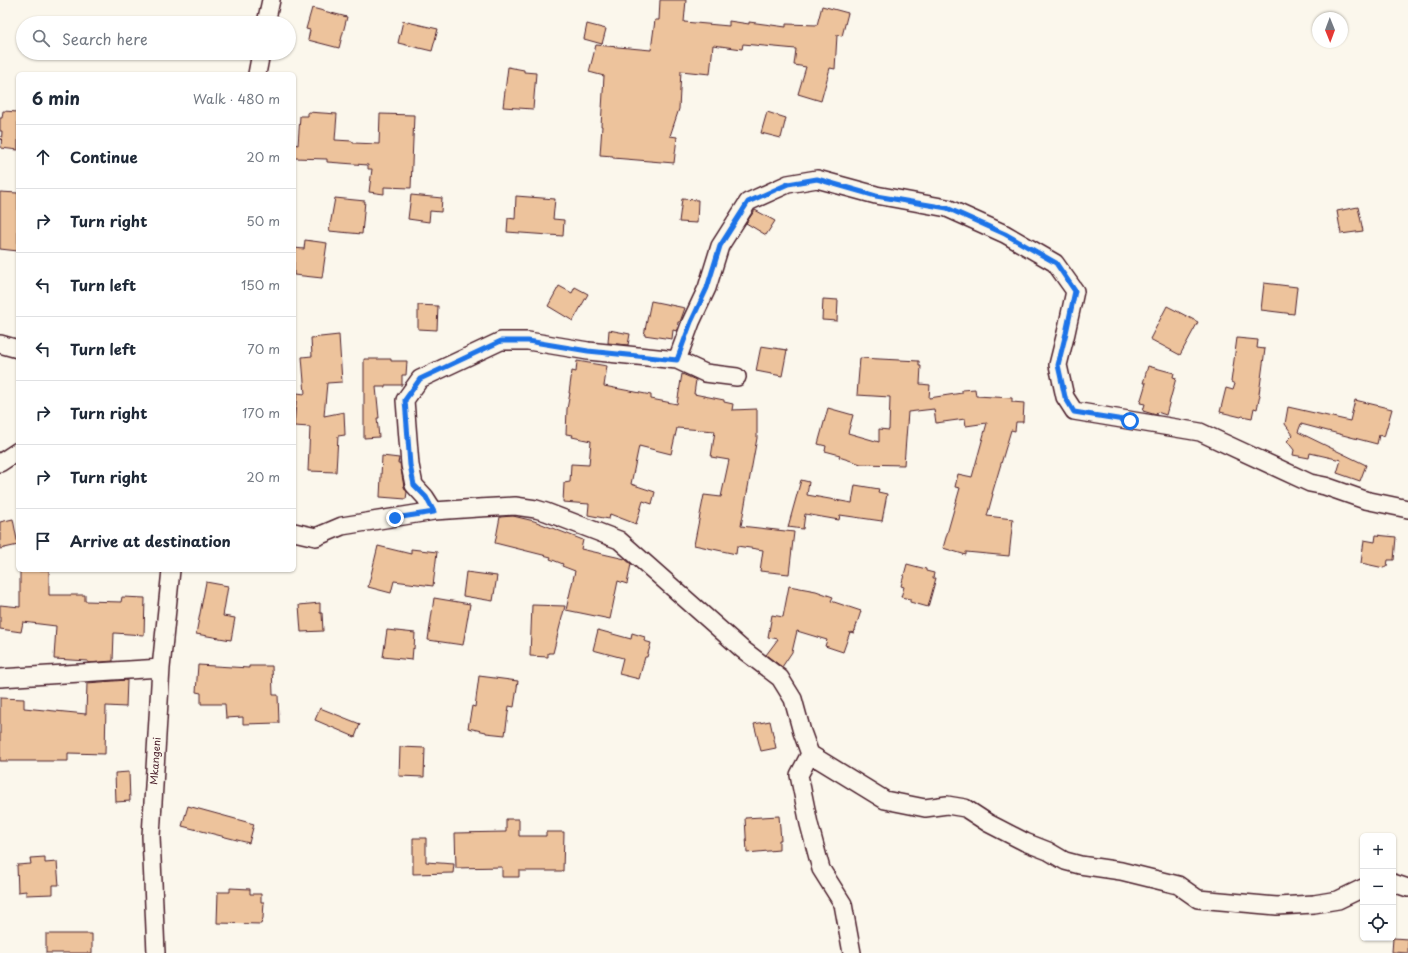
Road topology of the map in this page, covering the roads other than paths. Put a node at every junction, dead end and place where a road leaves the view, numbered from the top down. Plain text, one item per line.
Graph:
1 (271, 0) edge
2 (268, 16) edge
3 (260, 60) edge
4 (257, 72) edge
5 (0, 344) edge
6 (16, 348) edge
7 (677, 360) junction
8 (737, 377) dead end
9 (16, 452) edge
10 (0, 463) edge
11 (1408, 509) edge
12 (434, 512) junction
13 (296, 532) edge
14 (171, 572) edge
15 (161, 668) junction
16 (0, 678) edge
17 (810, 754) junction
18 (1396, 884) edge
19 (1408, 888) edge
20 (1360, 889) edge
21 (156, 953) edge
22 (852, 953) edge

1 - 2 street
3 - 4 street
5 - 6 street
7 - 8 street
7 - 11 street
7 - 12 street
9 - 10 street
12 - 13 street
12 - 17 street
14 - 15 street, Mkangeni
15 - 16 street
15 - 21 street, Mkangeni
17 - 20 street
17 - 22 street
18 - 19 street

